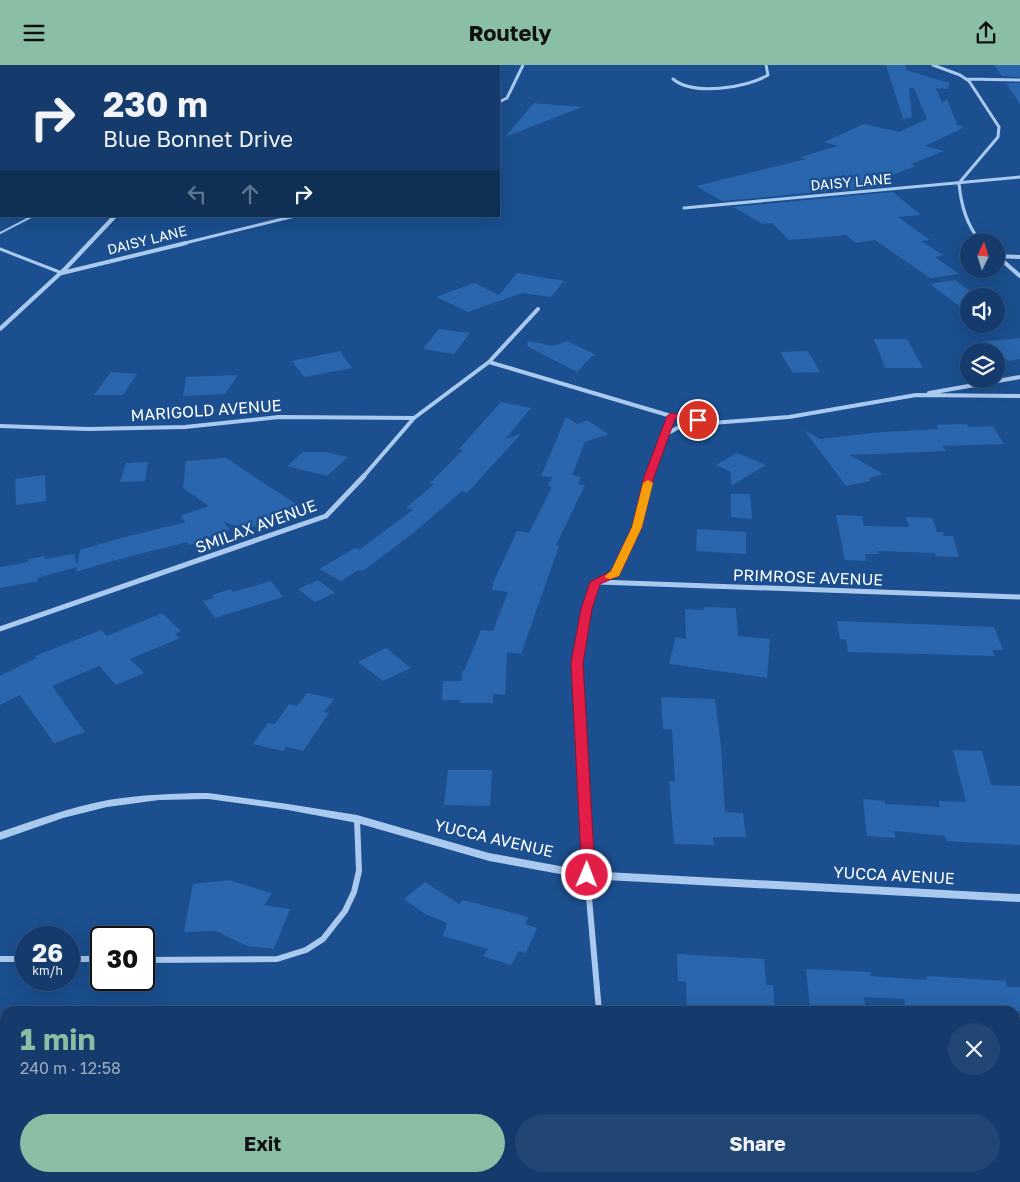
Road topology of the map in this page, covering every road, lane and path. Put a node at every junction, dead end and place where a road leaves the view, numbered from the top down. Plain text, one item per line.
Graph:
1 (523, 65) edge
2 (766, 65) edge
3 (933, 65) edge
4 (673, 79) dead end
5 (966, 79) junction
6 (1020, 80) edge
7 (500, 102) edge
8 (1020, 177) edge
9 (959, 183) junction
10 (684, 208) dead end
11 (31, 217) edge
12 (114, 217) edge
13 (291, 217) edge
14 (0, 233) edge
15 (974, 233) edge
16 (0, 249) edge
17 (1005, 256) edge
18 (1020, 257) edge
19 (1005, 263) edge
20 (62, 273) junction
21 (1020, 276) edge
22 (538, 309) dead end
23 (0, 329) edge
24 (489, 361) junction
25 (1020, 377) edge
26 (916, 395) junction
27 (1020, 396) edge
28 (671, 416) junction
29 (414, 418) junction
30 (712, 423) junction
31 (0, 426) edge
32 (663, 436) junction
33 (596, 582) junction
34 (1020, 597) edge
35 (0, 629) edge
36 (357, 819) junction
37 (0, 836) edge
38 (587, 875) junction
39 (1020, 898) edge
40 (0, 959) edge
41 (15, 959) edge
42 (155, 960) edge
43 (599, 1006) edge

1 - 7 street
2 - 4 street
3 - 5 street
5 - 6 street
5 - 9 street
8 - 9 street, DAISY LANE
9 - 10 street, DAISY LANE
9 - 15 street
11 - 14 lane
12 - 20 street
13 - 20 street, DAISY LANE
16 - 20 lane
17 - 18 street
19 - 21 street
20 - 23 street
22 - 24 street, SMILAX AVENUE
24 - 28 street
24 - 29 street, SMILAX AVENUE
25 - 26 street
26 - 27 street
26 - 30 street
28 - 30 street
28 - 32 street
29 - 31 street, MARIGOLD AVENUE
29 - 35 street, SMILAX AVENUE
30 - 32 street
32 - 33 street
33 - 34 street, PRIMROSE AVENUE
33 - 38 street
36 - 37 street, YUCCA AVENUE
36 - 38 street, YUCCA AVENUE
36 - 42 street
38 - 39 street, YUCCA AVENUE
38 - 43 street
40 - 41 street

